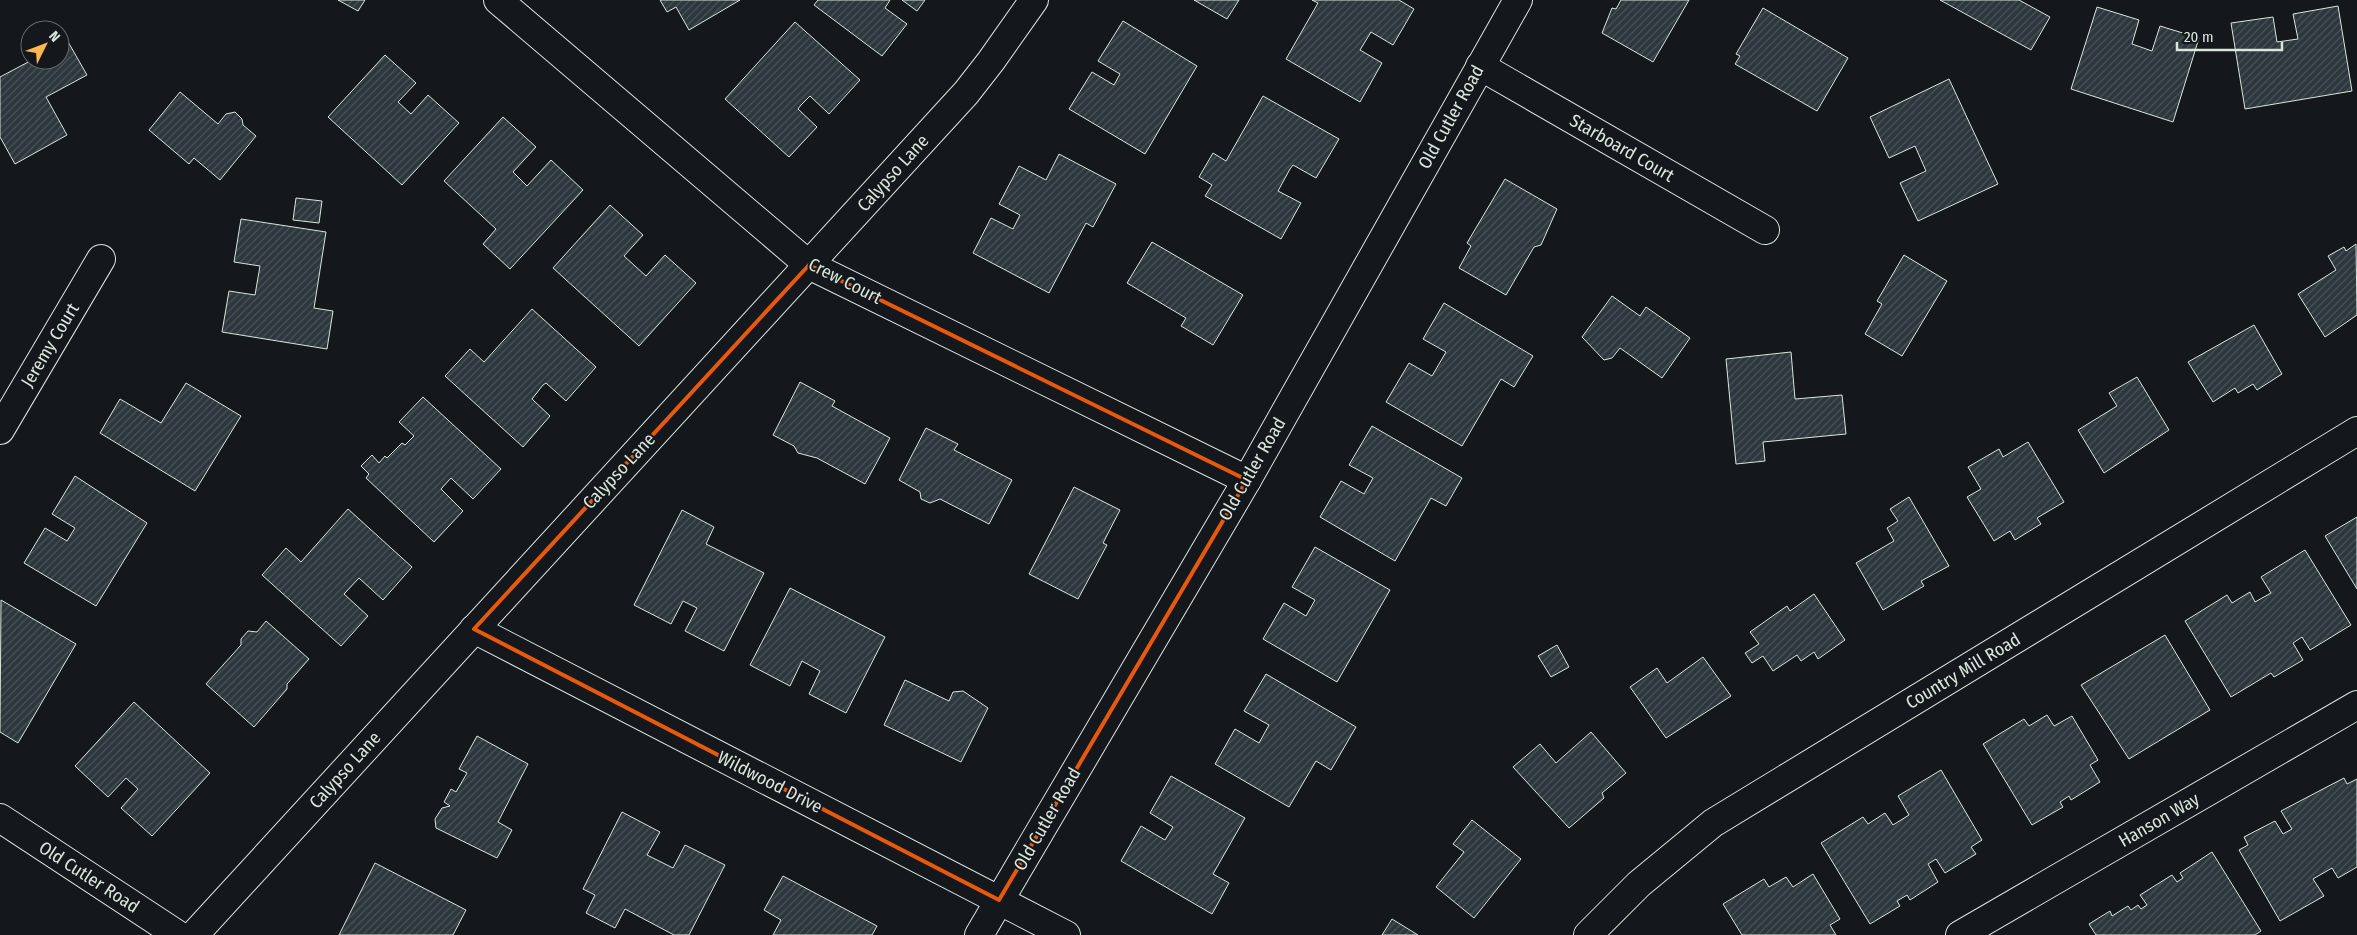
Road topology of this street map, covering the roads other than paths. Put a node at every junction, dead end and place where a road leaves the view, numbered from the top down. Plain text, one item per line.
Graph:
1 (498, 0) edge
2 (1034, 0) edge
3 (1518, 0) edge
4 (1480, 66) junction
5 (1765, 230) dead end
6 (101, 259) dead end
7 (809, 264) junction
8 (0, 430) edge
9 (2357, 431) edge
10 (1247, 480) junction
11 (474, 629) junction
12 (2357, 705) edge
13 (0, 818) edge
14 (1000, 900) junction
15 (178, 935) edge
16 (194, 935) edge
17 (979, 935) edge
18 (1066, 935) edge
19 (1588, 935) edge
20 (1960, 935) edge

1 - 7 street, Crew Court
2 - 7 street, Calypso Lane
3 - 4 street, Old Cutler Road
4 - 5 street, Starboard Court
4 - 10 street, Old Cutler Road
6 - 8 street, Jeremy Court
7 - 10 street, Crew Court
7 - 11 street, Calypso Lane
9 - 19 street, Country Mill Road
10 - 14 street, Old Cutler Road
11 - 14 street, Wildwood Drive
11 - 16 street, Calypso Lane
12 - 20 street, Hanson Way
13 - 15 street, Old Cutler Road
14 - 17 street, Old Cutler Road
14 - 18 street, Wildwood Drive

